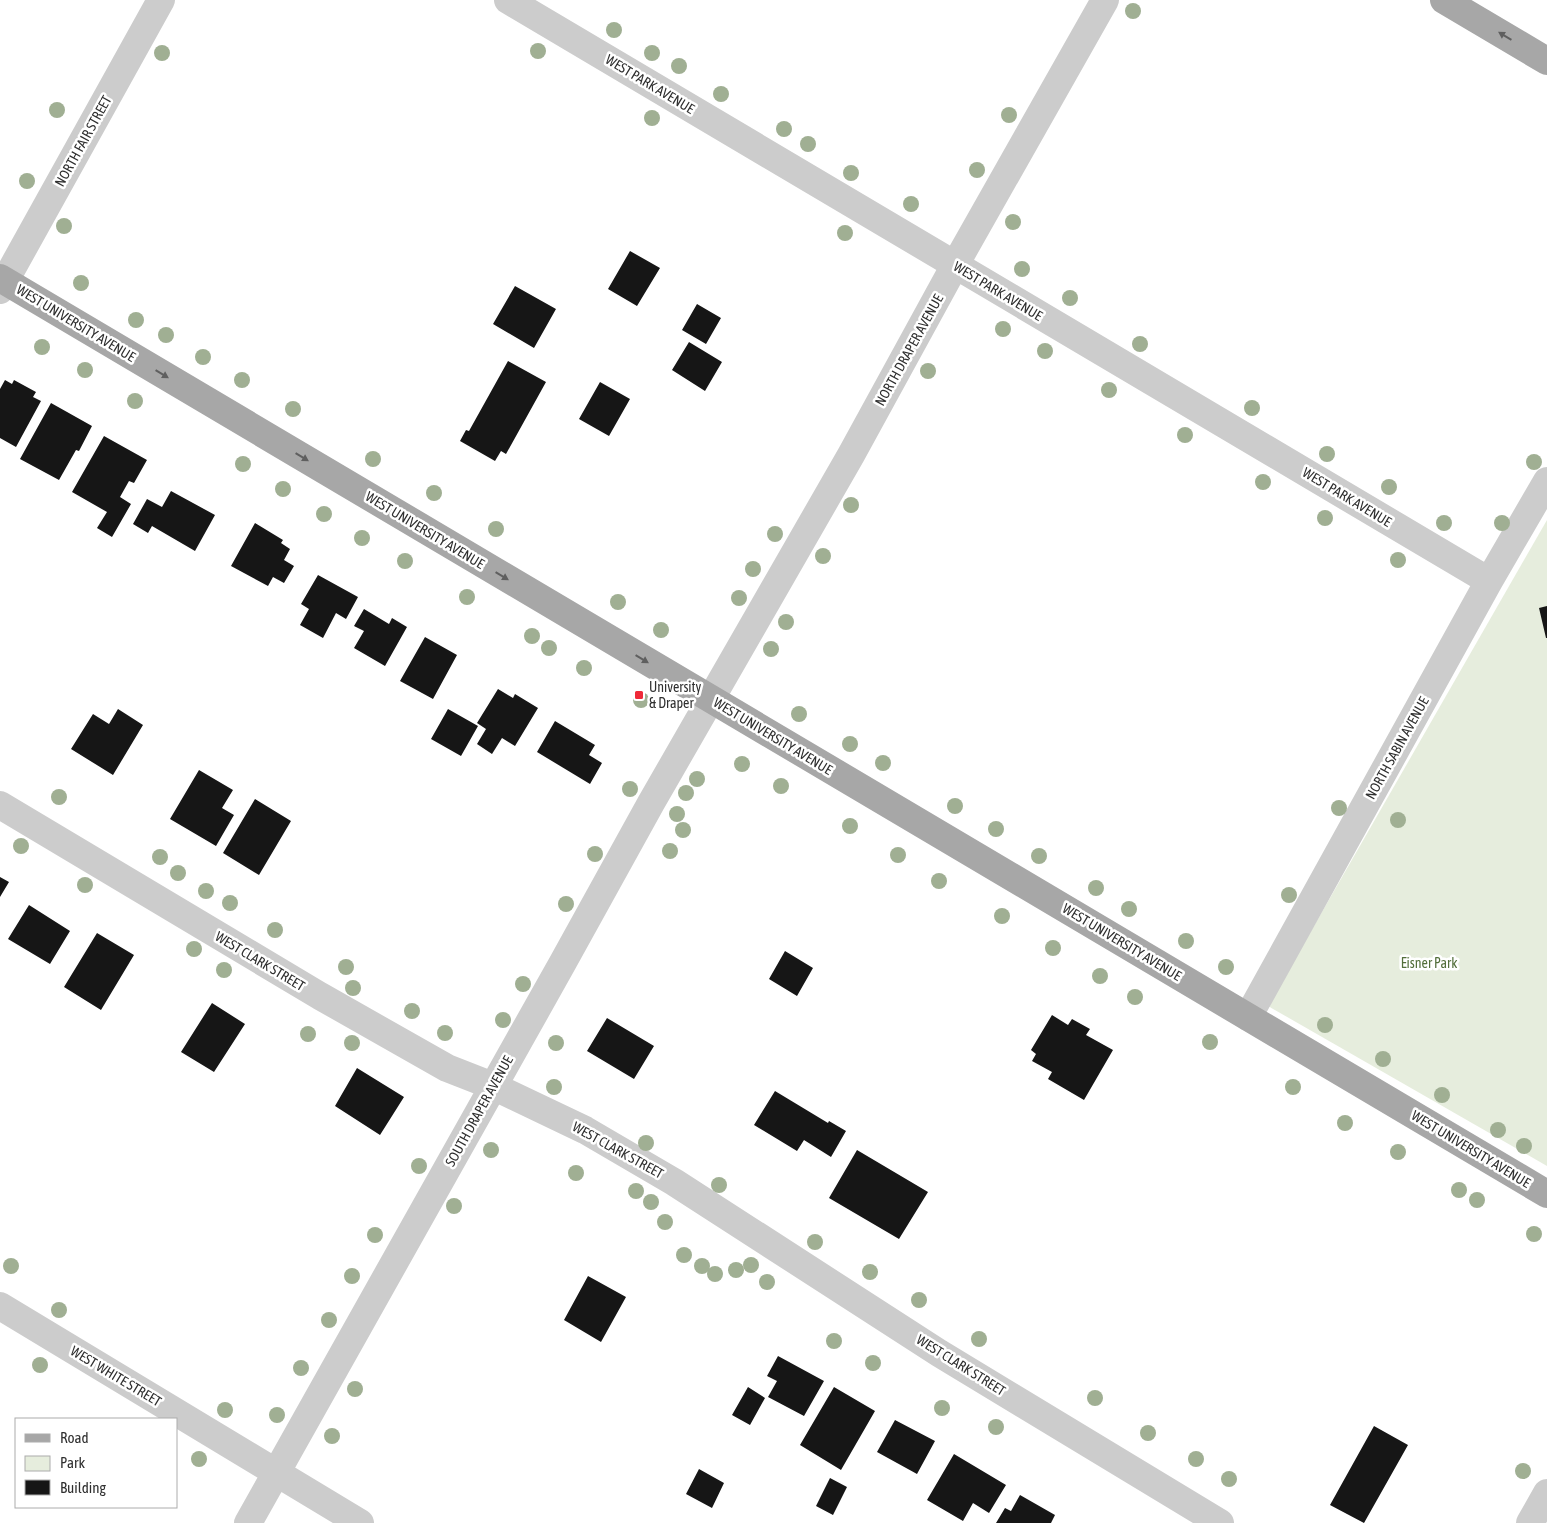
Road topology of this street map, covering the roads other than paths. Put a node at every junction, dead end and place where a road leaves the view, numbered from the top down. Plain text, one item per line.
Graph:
1 (161, 0) edge
2 (508, 0) edge
3 (1106, 0) edge
4 (1444, 0) edge
5 (1547, 61) edge
6 (955, 266) junction
7 (2, 283) edge
8 (1547, 481) edge
9 (1489, 581) junction
10 (712, 700) junction
11 (0, 805) edge
12 (1248, 1017) junction
13 (493, 1086) junction
14 (1547, 1194) edge
15 (0, 1306) edge
16 (277, 1472) junction
17 (1547, 1492) edge
18 (248, 1523) edge
19 (360, 1523) edge
20 (1220, 1523) edge
21 (1530, 1523) edge

1 - 7 street, NORTH FAIR STREET
2 - 6 street, WEST PARK AVENUE
3 - 6 street, NORTH DRAPER AVENUE
5 -> 4 main road
6 - 9 street, WEST PARK AVENUE
6 - 10 street, NORTH DRAPER AVENUE
7 -> 10 main road, WEST UNIVERSITY AVENUE
8 - 9 street, NORTH SABIN AVENUE
9 - 12 street, NORTH SABIN AVENUE
10 - 12 main road, WEST UNIVERSITY AVENUE
10 - 13 street, SOUTH DRAPER AVENUE
11 - 13 street, WEST CLARK STREET
12 - 14 main road, WEST UNIVERSITY AVENUE
13 - 16 street, SOUTH DRAPER AVENUE
13 - 20 street, WEST CLARK STREET
15 - 16 street, WEST WHITE STREET
16 - 18 street, SOUTH DRAPER AVENUE
16 - 19 street, WEST WHITE STREET
17 - 21 street

